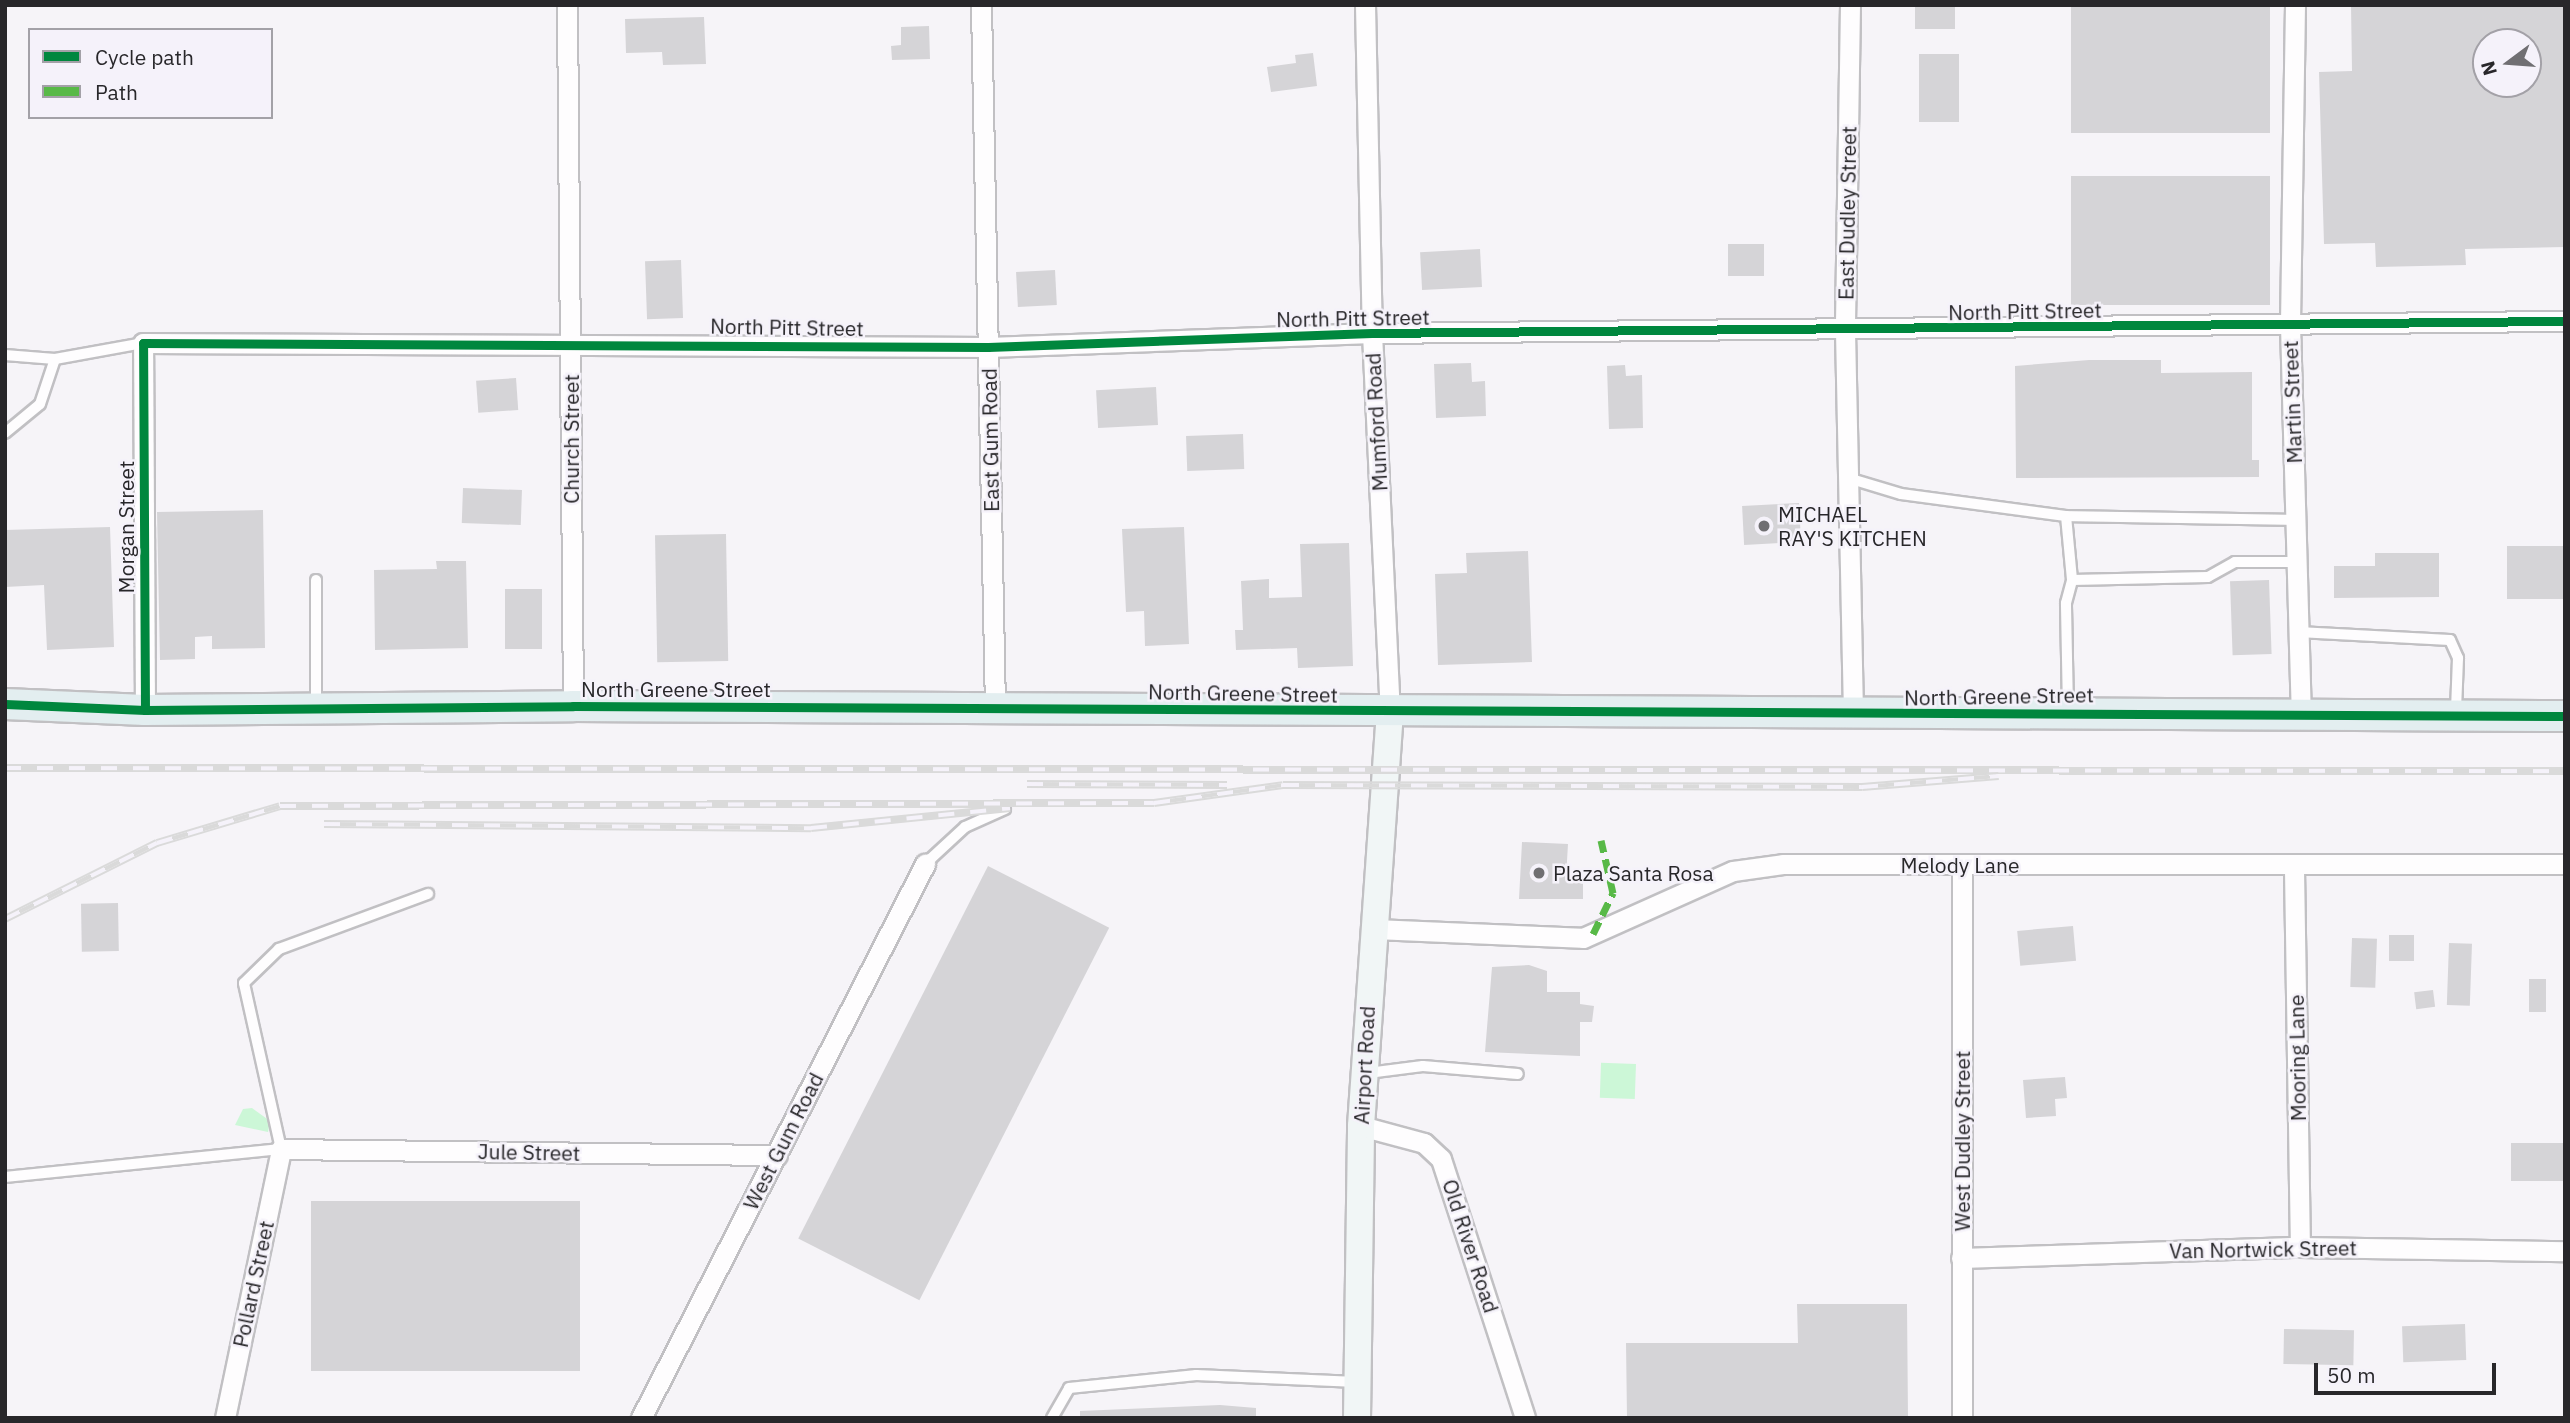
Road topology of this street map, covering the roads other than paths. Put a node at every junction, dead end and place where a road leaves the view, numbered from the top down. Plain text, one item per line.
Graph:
1 (567, 5) edge
2 (981, 5) edge
3 (1365, 5) edge
4 (1850, 5) edge
5 (2295, 5) edge
6 (2565, 321) edge
7 (2290, 325) junction
8 (1845, 331) junction
9 (1372, 333) junction
10 (570, 342) junction
11 (143, 343) junction
12 (988, 347) junction
13 (5, 355) edge
14 (55, 359) junction
15 (5, 433) edge
16 (1849, 478) junction
17 (2066, 516) junction
18 (2295, 520) junction
19 (2296, 562) junction
20 (316, 580) dead end
21 (2072, 580) junction
22 (2298, 632) junction
23 (5, 704) edge
24 (573, 706) junction
25 (316, 707) junction
26 (995, 707) junction
27 (145, 710) junction
28 (2068, 712) junction
29 (1390, 713) junction
30 (2301, 715) junction
31 (2456, 715) junction
32 (1853, 716) junction
33 (2565, 716) edge
34 (1006, 809) dead end
35 (925, 864) joint
36 (1962, 864) junction
37 (2565, 864) edge
38 (2294, 869) junction
39 (428, 894) dead end
40 (1372, 929) junction
41 (1364, 1074) junction
42 (1518, 1074) dead end
43 (1361, 1126) junction
44 (281, 1149) junction
45 (777, 1155) junction
46 (5, 1177) edge
47 (2300, 1247) junction
48 (2565, 1251) edge
49 (1961, 1258) junction
50 (1357, 1382) junction
51 (225, 1418) edge
52 (640, 1418) edge
53 (1052, 1418) edge
54 (1357, 1418) edge
55 (1525, 1418) edge
56 (1962, 1418) edge

1 - 10 street, Church Street
2 - 12 street, East Gum Road
3 - 9 street, Mumford Road
4 - 8 street, East Dudley Street
5 - 7 street, Martin Street
6 - 7 street, North Pitt Street
7 - 8 street, North Pitt Street
7 - 18 street, Martin Street
8 - 9 street, North Pitt Street
8 - 16 street, East Dudley Street
9 - 12 street, North Pitt Street
9 - 29 street, Mumford Road
10 - 11 street, North Pitt Street
10 - 12 street, North Pitt Street
10 - 24 street, Church Street
11 - 14 lane
11 - 27 street, Morgan Street
12 - 26 street, East Gum Road
13 - 14 lane
14 - 15 lane
16 - 17 lane
16 - 32 street, East Dudley Street
17 - 18 lane
17 - 21 lane
18 - 19 street, Martin Street
19 - 21 lane
19 - 22 street, Martin Street
20 - 25 lane
21 - 28 lane
22 - 30 street, Martin Street
22 - 31 lane
23 - 27 main road, North Greene Street
24 - 25 main road, North Greene Street
24 - 26 main road, North Greene Street
25 - 27 main road, North Greene Street
26 - 29 main road, North Greene Street
28 - 30 main road, North Greene Street
28 - 32 main road, North Greene Street
29 - 32 main road, North Greene Street
29 - 40 street, Airport Road
30 - 31 main road, North Greene Street
31 - 33 main road, North Greene Street
34 - 35 lane
35 - 45 street, West Gum Road
36 - 38 street, Melody Lane
36 - 40 street, Melody Lane
36 - 49 street, West Dudley Street
37 - 38 street, Melody Lane
38 - 47 street, Mooring Lane
39 - 44 lane
40 - 41 street, Airport Road
41 - 42 lane
41 - 43 street, Airport Road
43 - 50 street, Airport Road
43 - 55 street, Old River Road
44 - 45 street, Jule Street
44 - 46 lane
44 - 51 street, Pollard Street
45 - 52 street, West Gum Road
47 - 48 street, Van Nortwick Street
47 - 49 street, Van Nortwick Street
49 - 56 street, West Dudley Street
50 - 53 lane
50 - 54 street, Airport Road

